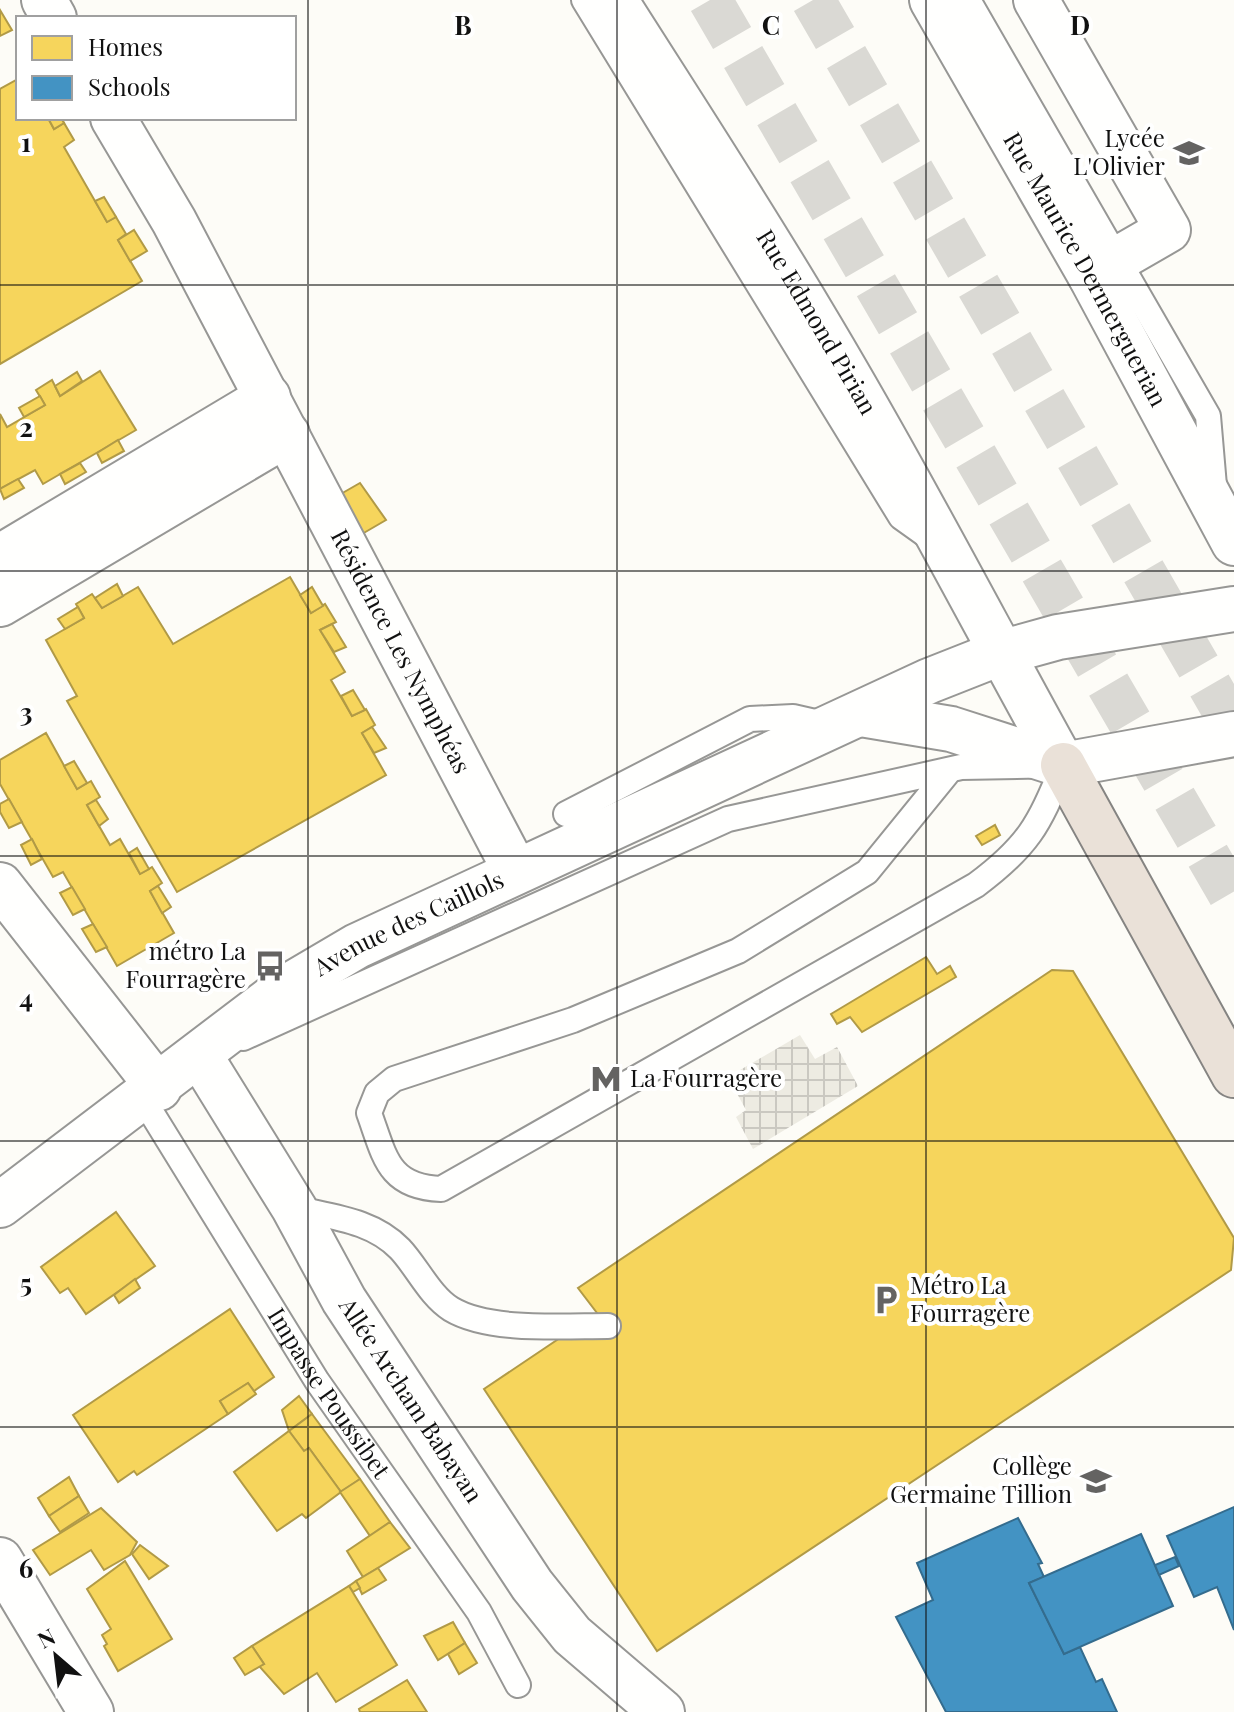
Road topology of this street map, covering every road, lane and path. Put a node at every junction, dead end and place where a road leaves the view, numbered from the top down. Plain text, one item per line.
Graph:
1 (584, 0) edge
2 (615, 0) edge
3 (932, 0) edge
4 (968, 0) edge
5 (1036, 0) edge
6 (114, 120) edge
7 (1104, 268) junction
8 (277, 416) junction
9 (1234, 543) edge
10 (949, 551) junction
11 (0, 557) edge
12 (0, 604) edge
13 (1234, 609) edge
14 (1000, 653) junction
15 (848, 720) junction
16 (1234, 734) edge
17 (1063, 765) junction
18 (950, 770) junction
19 (566, 814) dead end
20 (515, 870) junction
21 (0, 885) edge
22 (200, 1056) junction
23 (1234, 1075) edge
24 (151, 1094) junction
25 (0, 1205) edge
26 (294, 1208) junction
27 (608, 1326) dead end
28 (0, 1560) edge
29 (518, 1685) dead end
30 (91, 1712) edge
31 (662, 1712) edge

1 - 10 lane
2 - 10 street, Rue Edmond Pirian
3 - 7 street, Rue Maurice Dermerguerian
4 - 7 lane
5 - 7 street
6 - 8 street, Résidence Les Nymphéas
7 - 9 street, Rue Maurice Dermerguerian
8 - 11 street
8 - 12 street
8 - 20 street, Résidence Les Nymphéas
10 - 14 street, Rue Edmond Pirian
13 - 14 street, Avenue des Caillols
14 - 15 street, Avenue des Caillols
14 - 17 street
15 - 17 street
15 - 19 lane
15 - 20 street, Avenue des Caillols
16 - 17 street
17 - 18 lane
17 - 18 lane
17 - 23 highway
18 - 22 lane
20 - 22 street, Avenue des Caillols
21 - 24 street
22 - 24 street, Avenue des Caillols
22 - 26 street, Allée Archam Babayan
24 - 25 street, Avenue des Caillols
24 - 29 lane, Impasse Poussibet
26 - 27 lane
26 - 31 street, Allée Archam Babayan
28 - 30 street

